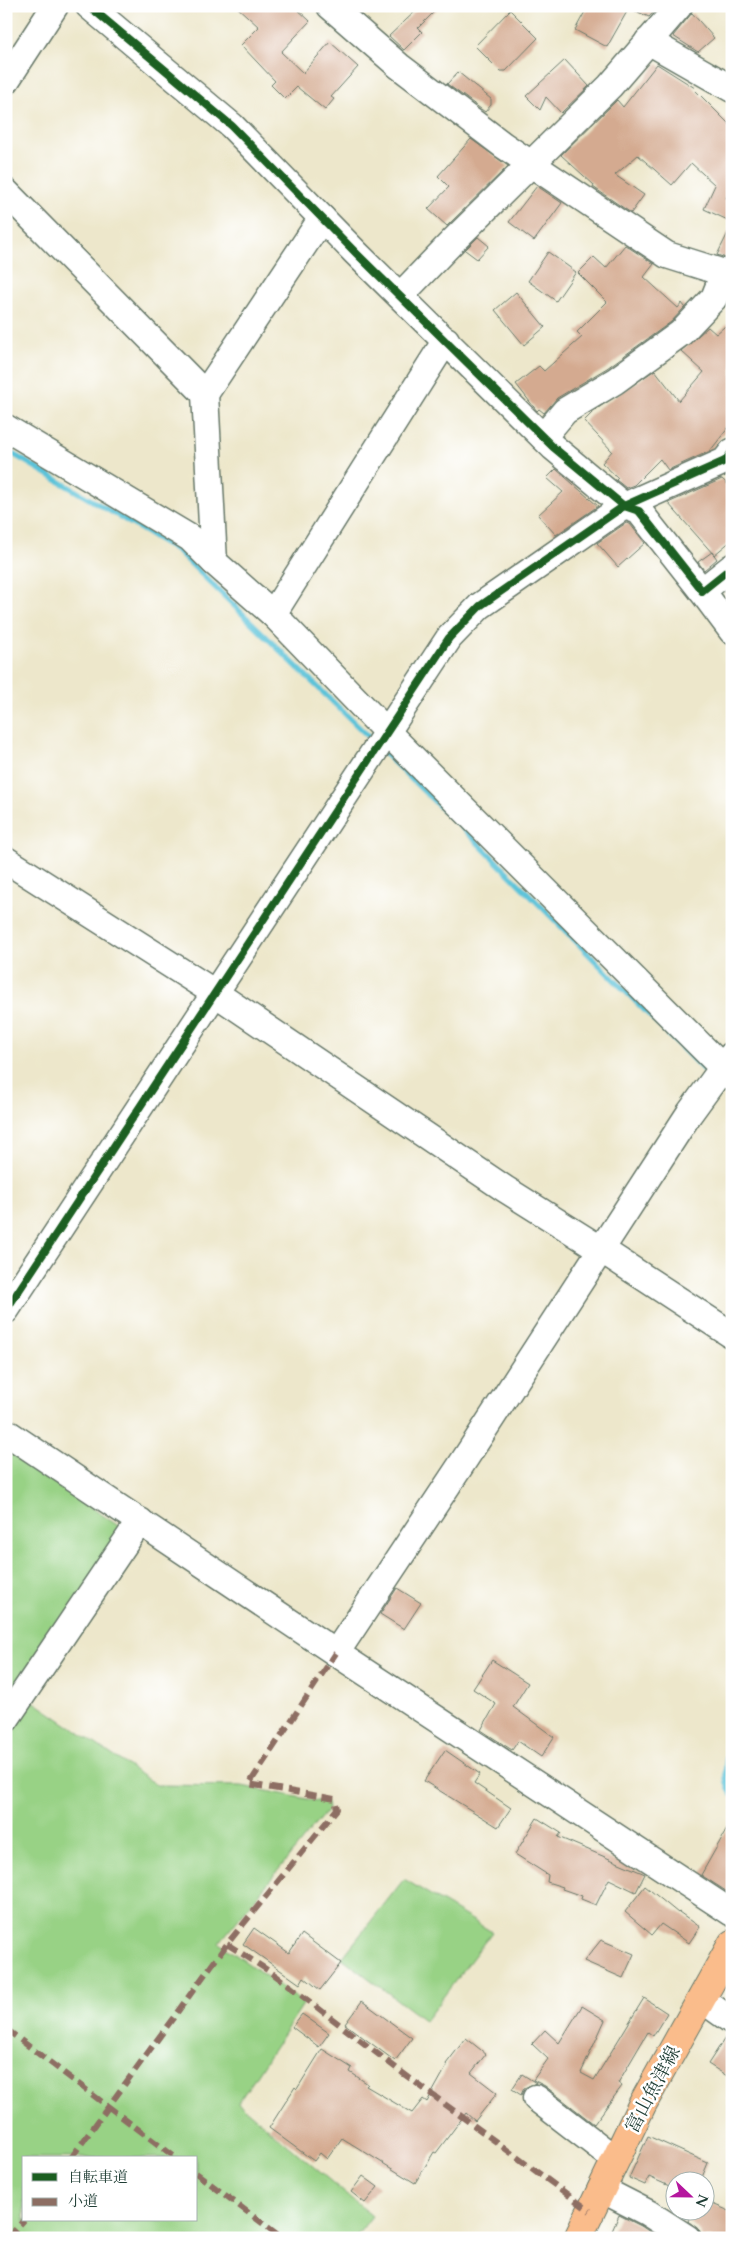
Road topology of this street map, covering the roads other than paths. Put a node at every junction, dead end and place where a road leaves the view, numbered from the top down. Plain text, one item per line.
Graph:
1 (55, 6) edge
2 (89, 6) edge
3 (678, 6) edge
4 (338, 9) edge
5 (648, 41) junction
6 (6, 81) edge
7 (732, 89) edge
8 (532, 164) junction
9 (6, 192) edge
10 (322, 218) junction
11 (728, 273) edge
12 (400, 296) junction
13 (446, 340) junction
14 (205, 394) junction
15 (6, 428) edge
16 (543, 437) junction
17 (730, 461) edge
18 (624, 506) junction
19 (214, 562) junction
20 (732, 567) edge
21 (702, 591) junction
22 (273, 614) junction
23 (732, 631) edge
24 (388, 733) junction
25 (6, 860) edge
26 (215, 993) junction
27 (729, 1067) edge
28 (602, 1250) junction
29 (6, 1310) edge
30 (732, 1335) edge
31 (6, 1432) edge
32 (140, 1521) junction
33 (336, 1653) junction
34 (6, 1719) edge
35 (732, 1913) edge
36 (732, 1944) edge
37 (701, 1999) junction
38 (732, 2021) edge
39 (536, 2098) dead end
40 (615, 2159) junction
41 (601, 2189) junction
42 (578, 2238) edge
43 (687, 2238) edge

1 - 6 street
2 - 10 street
3 - 5 street
4 - 8 street
5 - 7 street
5 - 8 street
8 - 11 street
8 - 12 street
9 - 14 street
10 - 12 street
10 - 14 street
11 - 16 street
12 - 13 street
13 - 16 street
13 - 22 street
14 - 19 street
15 - 19 street
16 - 18 street
17 - 18 street
18 - 21 street
18 - 24 street
19 - 22 street
20 - 21 street
21 - 23 street
22 - 24 street
24 - 26 street
24 - 27 street
25 - 26 street
26 - 28 street
26 - 29 street
27 - 28 street
28 - 30 street
28 - 33 street
31 - 32 street
32 - 33 street
32 - 34 street
33 - 35 street
36 - 37 main road, 富山魚津線
37 - 38 street
37 - 40 main road, 富山魚津線
39 - 40 street
40 - 41 main road, 富山魚津線
41 - 42 main road, 富山魚津線
41 - 43 street

